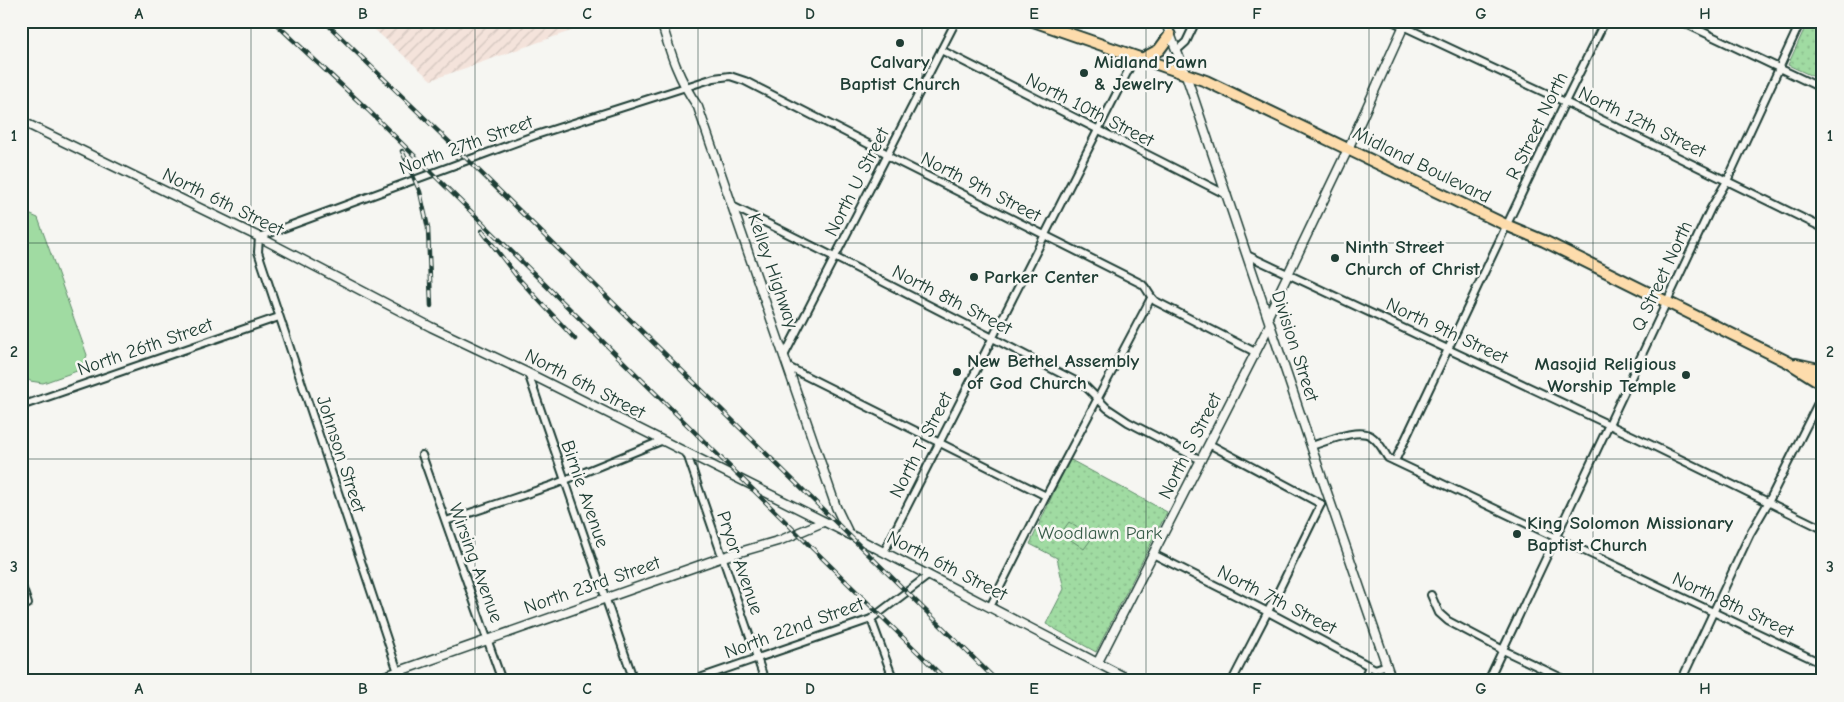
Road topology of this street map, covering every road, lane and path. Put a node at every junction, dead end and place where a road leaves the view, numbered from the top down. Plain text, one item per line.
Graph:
1 (678, 21) edge
2 (956, 21) edge
3 (1033, 21) edge
4 (1165, 21) edge
5 (1196, 21) edge
6 (1392, 21) edge
7 (1605, 21) edge
8 (1680, 21) edge
9 (1801, 21) edge
10 (662, 24) edge
11 (1404, 24) edge
12 (1170, 35) junction
13 (941, 50) junction
14 (1176, 51) junction
15 (1139, 58) junction
16 (1780, 68) junction
17 (1186, 75) junction
18 (685, 87) junction
19 (1823, 89) edge
20 (1565, 102) junction
21 (21, 122) edge
22 (1099, 130) junction
23 (1348, 149) junction
24 (887, 155) junction
25 (1727, 181) junction
26 (1226, 195) junction
27 (734, 207) junction
28 (1506, 225) junction
29 (1823, 228) edge
30 (1045, 236) junction
31 (260, 237) junction
32 (1247, 255) junction
33 (835, 258) junction
34 (1287, 273) junction
35 (1151, 298) junction
36 (1667, 301) junction
37 (280, 317) junction
38 (1269, 320) junction
39 (992, 338) junction
40 (1448, 348) junction
41 (1255, 352) junction
42 (784, 356) junction
43 (1788, 362) junction
44 (788, 367) junction
45 (1823, 370) edge
46 (528, 374) junction
47 (1823, 384) edge
48 (1823, 393) edge
49 (1098, 400) junction
50 (21, 406) edge
51 (1608, 425) junction
52 (661, 441) junction
53 (940, 443) junction
54 (1209, 444) junction
55 (1310, 446) junction
56 (687, 454) junction
57 (422, 455) dead end
58 (1201, 460) junction
59 (1395, 461) junction
60 (565, 480) junction
61 (1046, 496) junction
62 (1330, 500) junction
63 (1768, 503) junction
64 (1321, 504) junction
65 (446, 521) junction
66 (823, 522) junction
67 (1823, 529) edge
68 (849, 534) junction
69 (1556, 537) junction
70 (884, 552) junction
71 (1153, 554) junction
72 (723, 557) junction
73 (928, 575) junction
74 (21, 583) edge
75 (1430, 595) dead end
76 (605, 598) junction
77 (28, 604) dead end
78 (990, 607) junction
79 (1268, 612) junction
80 (1714, 612) junction
81 (871, 619) junction
82 (488, 639) junction
83 (1502, 650) junction
84 (757, 658) junction
85 (1098, 662) junction
86 (1823, 664) edge
87 (1386, 665) junction
88 (1369, 666) junction
89 (398, 671) junction
90 (371, 681) edge
91 (401, 681) edge
92 (502, 681) edge
93 (634, 681) edge
94 (691, 681) edge
95 (765, 681) edge
96 (894, 681) edge
97 (1132, 681) edge
98 (1232, 681) edge
99 (1363, 681) edge
100 (1392, 681) edge
101 (1488, 681) edge
102 (1568, 681) edge
103 (1681, 681) edge

1 - 10 street
2 - 13 street, North U Street
3 - 15 main road, Midland Boulevard
4 - 12 street, Division Street
5 - 14 street
6 - 11 street, North 12th Street
7 - 20 street, R Street North
8 - 16 street
9 - 16 street, Q Street North
10 - 18 street, Kelley Highway
11 - 20 street, North 12th Street
11 - 23 street, North S Street
12 - 14 street, Division Street
12 - 15 main road
13 - 22 street, North 10th Street
13 - 24 street, North U Street
14 - 17 street, Division Street
15 - 17 main road, Midland Boulevard
15 - 22 street, North T Street
16 - 19 street
16 - 25 street, Q Street North
17 - 23 main road, Midland Boulevard
17 - 26 street, Division Street
18 - 24 street, North 9th Street
18 - 27 street, Kelley Highway
18 - 31 street, North 27th Street
20 - 25 street, North 12th Street
20 - 28 street, R Street North
21 - 31 street, North 6th Street
22 - 26 street, North 10th Street
22 - 30 street, North T Street
23 - 28 main road, Midland Boulevard
23 - 34 street, North S Street
24 - 30 street, North 9th Street
24 - 33 street, North U Street
25 - 29 street, North 12th Street
25 - 36 street, Q Street North
26 - 32 street, Division Street
27 - 33 street, North 8th Street
27 - 42 street, Kelley Highway
28 - 36 main road, Midland Boulevard
28 - 40 street, R Street North
30 - 35 street, North 9th Street
30 - 39 street, North T Street
31 - 37 street, Johnson Street
31 - 46 street, North 6th Street
32 - 34 street, North 9th Street
32 - 38 street, Division Street
33 - 39 street, North 8th Street
33 - 42 street, North U Street
34 - 38 street, North S Street
34 - 40 street, North 9th Street
35 - 41 street, North 9th Street
35 - 49 street
36 - 43 main road, Midland Boulevard
36 - 51 street, Q Street North
37 - 50 street, North 26th Street
37 - 89 street, Johnson Street
38 - 41 street, North S Street
38 - 55 street, Division Street
39 - 49 street, North 8th Street
39 - 53 street, North T Street
40 - 51 street, North 9th Street
40 - 59 street, R Street North
41 - 54 street, North S Street
42 - 44 street, Kelley Highway
43 - 45 main road, Midland Boulevard
43 - 47 main road, Midland Boulevard
44 - 53 street
44 - 68 street, Kelley Highway
46 - 52 street, North 6th Street
46 - 60 street, Birnie Avenue
48 - 63 street
49 - 58 street, North 8th Street
49 - 61 street
51 - 63 street, North 9th Street
51 - 69 street, Q Street North
52 - 56 street, North 6th Street
52 - 60 street
53 - 61 street
53 - 70 street, North T Street
54 - 58 street, North S Street
54 - 64 street
55 - 59 street, North 8th Street
55 - 62 street, Division Street
56 - 66 street, North 6th Street
56 - 72 street, Pryor Avenue
57 - 65 street, Wirsing Avenue
58 - 71 street, North S Street
59 - 69 street, North 8th Street
60 - 65 street
60 - 76 street, Birnie Avenue
61 - 78 street
62 - 64 street
62 - 87 street, Division Street
63 - 67 street, North 9th Street
63 - 80 street
64 - 79 street
65 - 82 street, Wirsing Avenue
66 - 68 street, North 6th Street
66 - 72 street, North 23rd Street
68 - 70 street, North 6th Street
69 - 80 street, North 8th Street
69 - 83 street, Q Street North
70 - 73 street, North 6th Street
71 - 79 street, North 7th Street
71 - 85 street, North S Street
72 - 76 street, North 23rd Street
72 - 84 street, Pryor Avenue
73 - 78 street, North 6th Street
73 - 81 street, North 22nd Street
74 - 77 street
75 - 83 street
76 - 82 street, North 23rd Street
76 - 93 street, Birnie Avenue
78 - 85 street, North 6th Street
79 - 88 street, North 7th Street
79 - 98 street
80 - 86 street, North 8th Street
80 - 103 street
81 - 84 street, North 22nd Street
81 - 96 street
82 - 89 street, North 23rd Street
82 - 92 street, Wirsing Avenue
83 - 101 street, Q Street North
83 - 102 street
84 - 94 street, North 22nd Street
84 - 95 street, Pryor Avenue
85 - 97 street, North 6th Street
87 - 88 street
87 - 100 street, Division Street
88 - 99 street
89 - 90 street, North 23rd Street
89 - 91 street, Johnson Street

